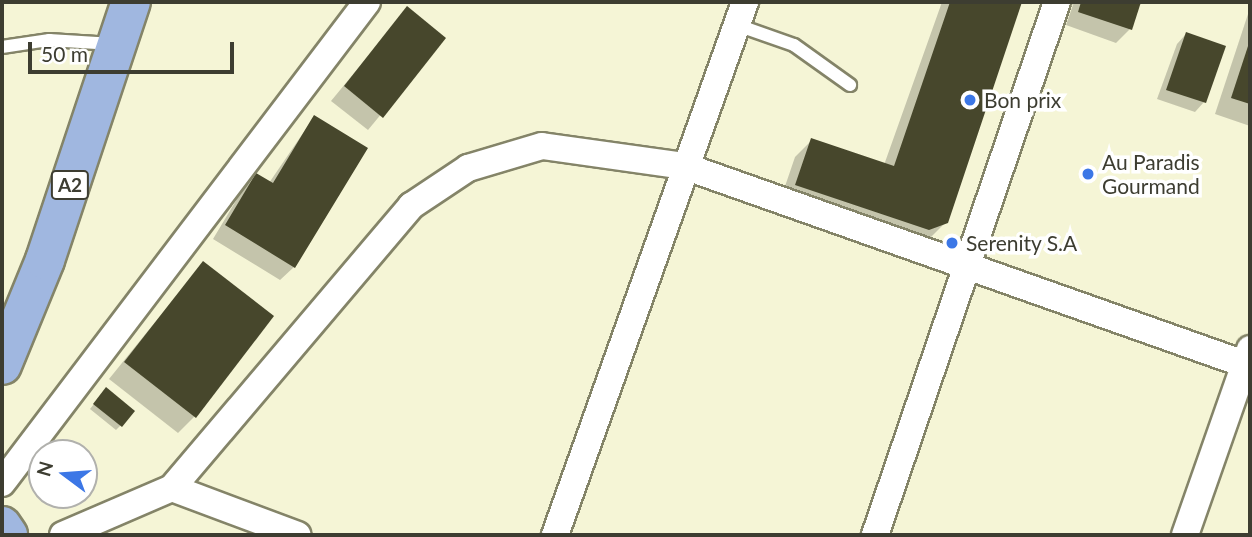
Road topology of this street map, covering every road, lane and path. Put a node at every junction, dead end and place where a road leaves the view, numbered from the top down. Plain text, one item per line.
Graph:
1 (131, 2) edge
2 (367, 2) edge
3 (1057, 2) edge
4 (741, 13) edge
5 (117, 44) junction
6 (2, 47) edge
7 (850, 85) dead end
8 (684, 166) junction
9 (968, 268) junction
10 (1249, 359) edge
11 (2, 365) edge
12 (2, 483) edge
13 (172, 488) junction
14 (2, 526) edge
15 (8, 535) edge
16 (63, 535) edge
17 (298, 535) edge
18 (555, 535) edge
19 (875, 535) edge
20 (1185, 535) edge

1 - 5 main road, A2
2 - 12 street
3 - 9 street
4 - 7 lane
4 - 8 street
5 - 6 lane
5 - 11 main road, A2
8 - 9 street
8 - 13 street
8 - 18 street
9 - 10 street
9 - 19 street
10 - 20 street
13 - 16 street
13 - 17 street
14 - 15 main road

